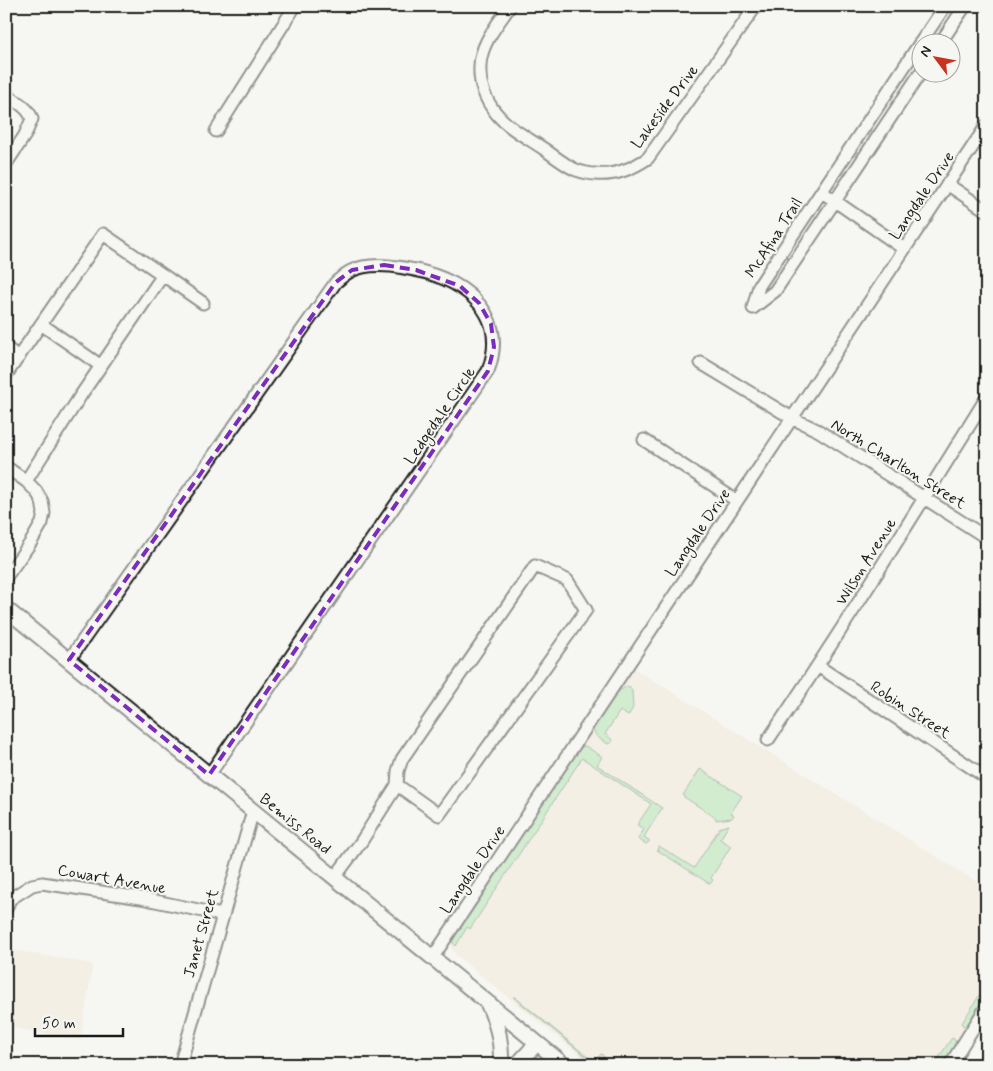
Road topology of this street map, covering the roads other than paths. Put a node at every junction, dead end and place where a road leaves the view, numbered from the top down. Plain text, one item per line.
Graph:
1 (295, 6) edge
2 (510, 6) edge
3 (756, 6) edge
4 (945, 6) edge
5 (965, 6) edge
6 (927, 32) edge
7 (948, 32) edge
8 (910, 58) edge
9 (914, 82) edge
10 (6, 95) edge
11 (987, 125) edge
12 (216, 131) dead end
13 (851, 148) junction
14 (864, 157) junction
15 (6, 164) edge
16 (947, 184) junction
17 (822, 192) junction
18 (835, 201) junction
19 (987, 211) edge
20 (786, 245) junction
21 (904, 248) junction
22 (799, 254) junction
23 (163, 276) junction
24 (203, 302) dead end
25 (41, 324) junction
26 (6, 348) edge
27 (19, 357) junction
28 (701, 362) dead end
29 (101, 366) junction
30 (6, 376) edge
31 (987, 398) edge
32 (792, 418) junction
33 (644, 440) dead end
34 (6, 467) edge
35 (26, 481) junction
36 (924, 499) junction
37 (737, 501) junction
38 (987, 538) edge
39 (6, 577) edge
40 (6, 609) edge
41 (69, 660) junction
42 (818, 666) junction
43 (768, 740) dead end
44 (209, 774) junction
45 (987, 778) edge
46 (397, 785) junction
47 (253, 810) junction
48 (335, 877) junction
49 (6, 909) edge
50 (222, 915) junction
51 (433, 957) junction
52 (485, 999) junction
53 (987, 1006) edge
54 (537, 1042) junction
55 (180, 1065) edge
56 (501, 1065) edge
57 (517, 1065) edge
58 (564, 1065) edge
59 (950, 1065) edge

1 - 12 street
2 - 3 street, Lakeside Drive
4 - 6 street, McAfina Trail
5 - 7 street
8 - 13 street, McAfina Trail
9 - 14 street, McAfina Trail
10 - 15 street
11 - 16 street, Langdale Drive
13 - 14 street
13 - 17 street, McAfina Trail
14 - 18 street, McAfina Trail
16 - 19 street
16 - 21 street, Langdale Drive
17 - 18 street
17 - 20 street, McAfina Trail
18 - 21 street
18 - 22 street, McAfina Trail
20 - 22 street
20 - 22 street, McAfina Trail
21 - 32 street, Langdale Drive
23 - 24 street
23 - 25 street
23 - 29 street
25 - 27 street
25 - 29 street
26 - 27 street
27 - 30 street
28 - 32 street, North Charlton Street
29 - 35 street
31 - 36 street, Wilson Avenue
32 - 36 street, North Charlton Street
32 - 37 street, Langdale Drive
33 - 37 street
34 - 35 street
35 - 39 street
36 - 38 street, North Charlton Street
36 - 42 street, Wilson Avenue
37 - 51 street, Langdale Drive
40 - 41 main road, Bemiss Road
41 - 44 main road, Bemiss Road
41 - 44 street, Ledgedale Circle
42 - 43 street, Wilson Avenue
42 - 45 street, Robin Street
44 - 47 main road, Bemiss Road
46 - 46 street
46 - 48 street
47 - 48 main road, Bemiss Road
47 - 50 street, Janet Street
48 - 51 main road, Bemiss Road
49 - 50 street, Cowart Avenue
50 - 55 street, Janet Street
51 - 52 main road, Bemiss Road
52 - 54 main road, Bemiss Road
52 - 56 main road
53 - 59 street
54 - 57 main road
54 - 58 main road, Bemiss Road

